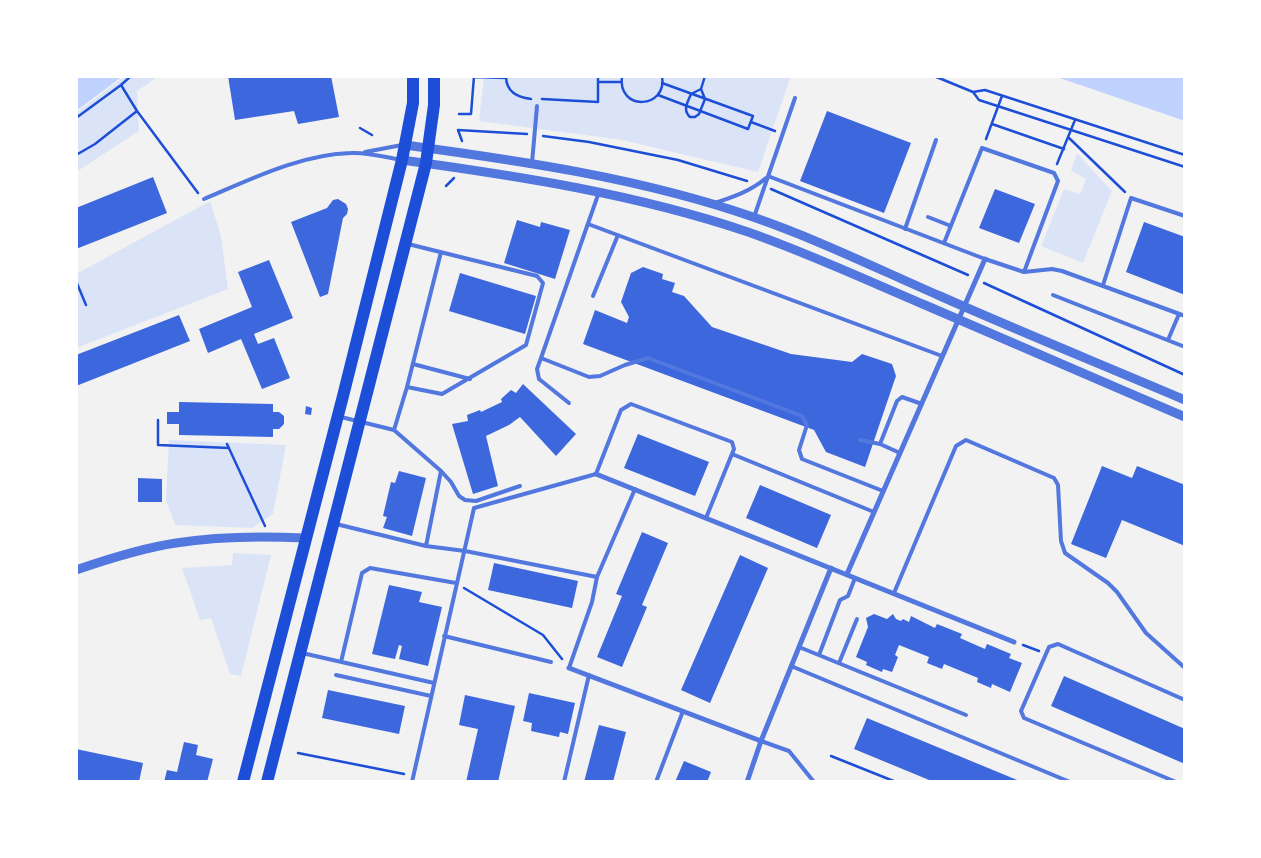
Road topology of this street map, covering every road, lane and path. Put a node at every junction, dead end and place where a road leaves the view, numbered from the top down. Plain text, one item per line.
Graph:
1 (131, 76) edge
2 (413, 76) edge
3 (434, 76) edge
4 (598, 76) edge
5 (622, 76) edge
6 (662, 76) edge
7 (705, 76) edge
8 (934, 76) edge
9 (474, 77) edge
10 (506, 77) edge
11 (598, 82) junction
12 (621, 82) junction
13 (662, 83) junction
14 (121, 85) junction
15 (701, 89) junction
16 (973, 92) junction
17 (691, 94) junction
18 (658, 95) junction
19 (1002, 96) junction
20 (705, 98) junction
21 (795, 98) dead end
22 (686, 105) junction
23 (537, 106) dead end
24 (998, 106) junction
25 (137, 111) junction
26 (700, 111) junction
27 (459, 114) dead end
28 (76, 118) edge
29 (1075, 120) junction
30 (751, 122) junction
31 (992, 124) junction
32 (360, 128) dead end
33 (766, 128) dead end
34 (1071, 130) junction
35 (372, 135) dead end
36 (534, 135) junction
37 (1068, 137) junction
38 (936, 140) dead end
39 (405, 145) junction
40 (464, 146) dead end
41 (428, 148) junction
42 (982, 148) junction
43 (1064, 149) junction
44 (360, 153) junction
45 (76, 155) edge
46 (1185, 156) edge
47 (402, 160) junction
48 (426, 163) junction
49 (532, 163) junction
50 (1185, 167) edge
51 (1054, 173) junction
52 (768, 176) junction
53 (759, 184) junction
54 (764, 186) junction
55 (599, 192) junction
56 (1131, 198) junction
57 (204, 199) joint
58 (711, 204) junction
59 (1185, 216) edge
60 (754, 217) junction
61 (928, 217) dead end
62 (588, 224) junction
63 (951, 226) junction
64 (905, 229) junction
65 (618, 235) junction
66 (405, 243) junction
67 (944, 243) junction
68 (441, 252) junction
69 (985, 259) junction
70 (1024, 272) junction
71 (976, 279) junction
72 (76, 281) edge
73 (1104, 285) junction
74 (1053, 295) dead end
75 (593, 296) dead end
76 (86, 305) dead end
77 (964, 306) junction
78 (1179, 314) junction
79 (1185, 316) edge
80 (958, 320) junction
81 (1168, 340) junction
82 (1185, 346) edge
83 (942, 356) junction
84 (541, 358) junction
85 (413, 364) junction
86 (1185, 375) edge
87 (470, 379) junction
88 (407, 387) junction
89 (1185, 400) edge
90 (569, 403) dead end
91 (922, 404) junction
92 (336, 416) junction
93 (1185, 417) edge
94 (158, 420) dead end
95 (359, 422) junction
96 (394, 430) junction
97 (860, 440) dead end
98 (227, 444) dead end
99 (880, 444) junction
100 (229, 448) junction
101 (732, 454) junction
102 (900, 454) junction
103 (441, 471) junction
104 (596, 474) junction
105 (520, 486) dead end
106 (635, 489) junction
107 (883, 491) junction
108 (874, 512) junction
109 (706, 518) junction
110 (334, 523) junction
111 (269, 534) dead end
112 (305, 538) junction
113 (328, 543) junction
114 (426, 546) junction
115 (465, 551) junction
116 (830, 568) junction
117 (76, 570) edge
118 (847, 574) junction
119 (597, 577) junction
120 (855, 578) junction
121 (456, 584) junction
122 (894, 593) junction
123 (857, 619) dead end
124 (444, 636) junction
125 (1014, 642) joint
126 (799, 646) junction
127 (300, 652) junction
128 (1045, 654) junction
129 (819, 655) junction
130 (341, 662) junction
131 (551, 662) dead end
132 (839, 663) junction
133 (791, 666) junction
134 (569, 668) junction
135 (1185, 668) edge
136 (336, 675) dead end
137 (589, 675) junction
138 (434, 683) junction
139 (431, 696) junction
140 (1185, 700) edge
141 (683, 711) junction
142 (966, 715) dead end
143 (761, 741) junction
144 (298, 753) dead end
145 (831, 756) dead end
146 (413, 776) junction
147 (243, 782) edge
148 (267, 782) edge
149 (412, 782) edge
150 (564, 782) edge
151 (656, 782) edge
152 (747, 782) edge
153 (814, 782) edge
154 (896, 782) edge
155 (1070, 782) edge
156 (1176, 782) edge

1 - 14 path
2 - 39 main road
3 - 41 main road
4 - 11 path
5 - 12 path
6 - 13 path
7 - 15 path
8 - 16 path
9 - 10 path
9 - 27 path
10 - 11 path
11 - 12 path
12 - 18 path
13 - 17 path
13 - 18 path
14 - 25 path
14 - 28 path
15 - 17 path
15 - 20 path
16 - 19 path
16 - 24 path
17 - 20 path
17 - 22 path
18 - 22 path
19 - 24 path
19 - 29 path
20 - 26 path
20 - 30 path
21 - 52 lane
22 - 26 path
22 - 26 path
23 - 36 lane
24 - 31 path
24 - 34 path
25 - 45 path
25 - 57 path
26 - 30 path
29 - 34 path
29 - 46 path
30 - 33 path
31 - 42 path
31 - 43 path
32 - 35 path
34 - 37 path
34 - 50 path
36 - 40 path
36 - 49 lane
36 - 53 path
37 - 43 path
37 - 56 path
38 - 64 lane
39 - 41 street
39 - 44 lane
39 - 47 main road
41 - 48 main road
41 - 49 street
42 - 51 lane
42 - 63 lane
43 - 51 path
44 - 47 lane
44 - 57 lane
47 - 48 street
47 - 92 main road
48 - 55 street
48 - 66 main road
49 - 58 street
51 - 70 lane
52 - 53 lane
52 - 54 lane
52 - 64 lane
53 - 58 lane
54 - 60 lane
54 - 71 path
55 - 62 lane
55 - 80 street
56 - 59 lane
56 - 73 lane
58 - 60 street
60 - 77 street
61 - 63 lane
62 - 65 lane
62 - 84 lane
63 - 67 lane
64 - 67 lane
65 - 75 lane
65 - 83 lane
66 - 68 lane
66 - 95 main road
67 - 69 lane
68 - 85 lane
68 - 87 lane
69 - 70 lane
69 - 71 street
70 - 73 lane
71 - 77 street
71 - 86 path
72 - 76 path
73 - 78 lane
74 - 81 lane
77 - 80 street
77 - 89 street
78 - 79 lane
78 - 81 lane
80 - 83 street
80 - 93 street
81 - 82 lane
83 - 91 street
84 - 90 lane
84 - 107 lane
85 - 87 lane
85 - 88 lane
87 - 88 lane
88 - 96 lane
91 - 99 lane
91 - 102 street
92 - 95 lane
92 - 112 main road
94 - 100 path
95 - 96 lane
95 - 110 main road
96 - 103 lane
97 - 99 lane
98 - 100 path
99 - 102 lane
100 - 111 path
101 - 104 lane
101 - 108 lane
101 - 109 lane
102 - 107 street
103 - 105 lane
103 - 114 lane
104 - 106 street
104 - 115 lane
106 - 109 street
106 - 119 lane
107 - 108 street
108 - 118 street
109 - 116 street
110 - 113 main road
110 - 114 lane
112 - 113 main road
112 - 117 street
112 - 147 main road
113 - 127 main road
114 - 115 lane
115 - 119 lane
115 - 121 lane
116 - 118 street
116 - 126 street
118 - 120 street
119 - 134 lane
120 - 122 street
120 - 129 lane
121 - 124 lane
121 - 130 lane
121 - 134 path
122 - 125 street
122 - 135 lane
123 - 132 lane
124 - 131 lane
124 - 138 lane
125 - 128 path
126 - 129 lane
126 - 133 street
127 - 130 lane
127 - 148 main road
128 - 140 lane
128 - 156 lane
129 - 132 lane
130 - 138 lane
132 - 142 lane
133 - 143 street
133 - 155 lane
134 - 137 street
136 - 139 lane
137 - 141 street
137 - 150 lane
138 - 139 lane
139 - 146 lane
141 - 143 street
141 - 151 lane
143 - 152 street
143 - 153 lane
144 - 146 path
145 - 154 path
146 - 149 lane

